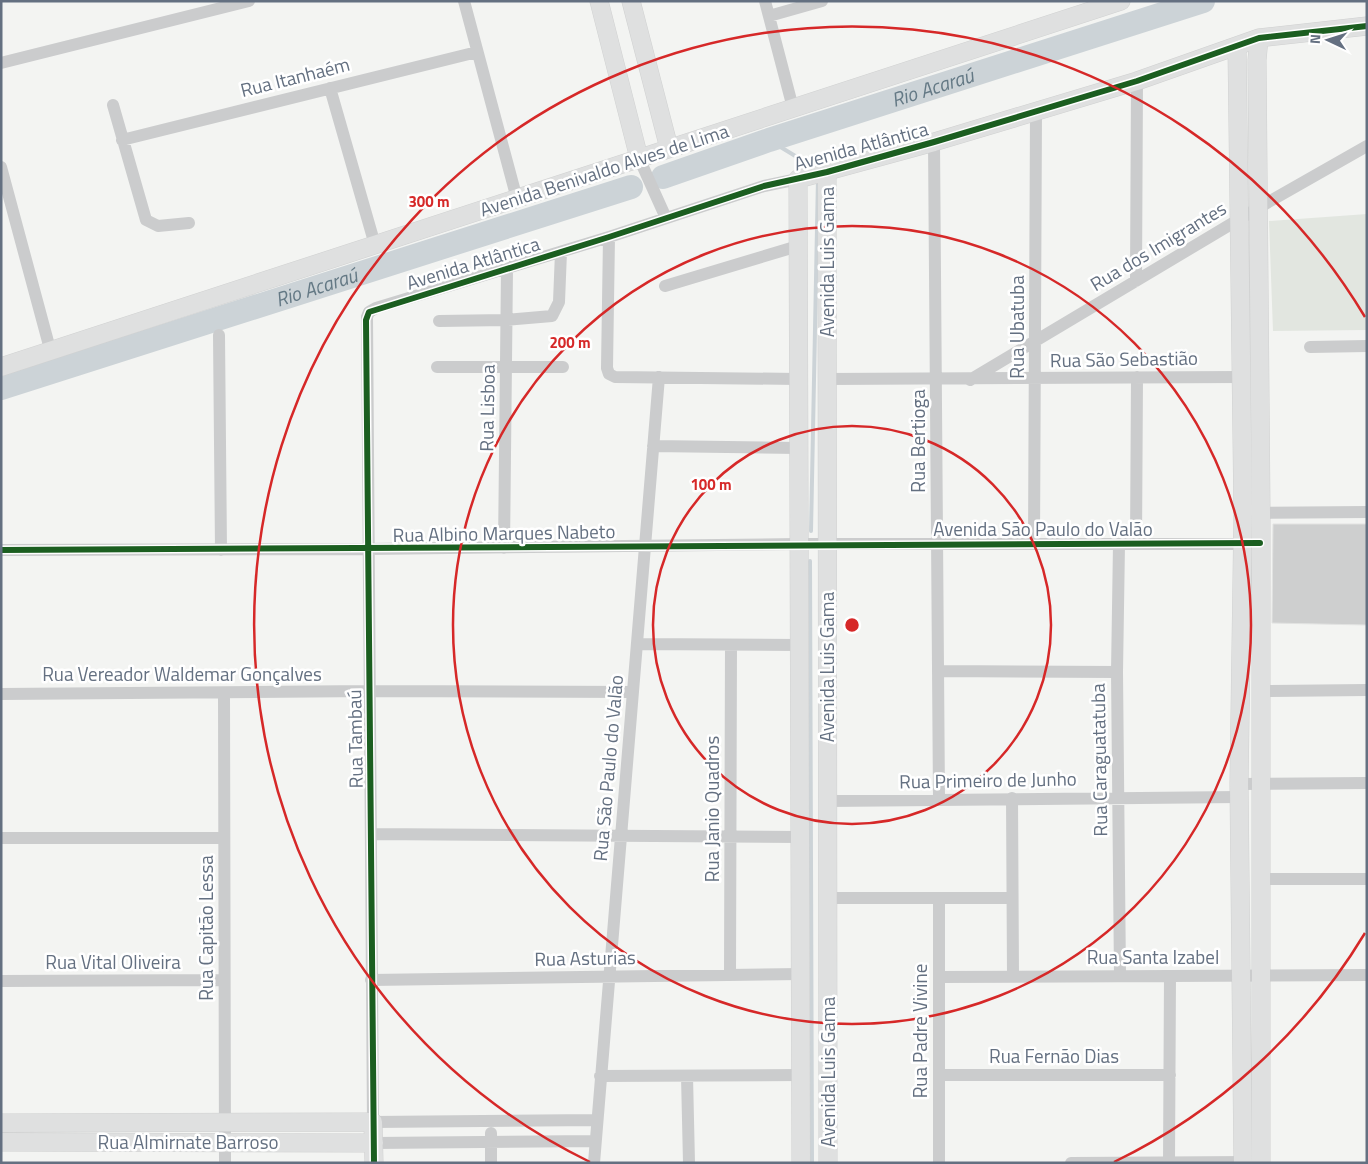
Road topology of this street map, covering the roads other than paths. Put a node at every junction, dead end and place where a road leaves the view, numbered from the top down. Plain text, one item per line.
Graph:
1 (249, 1) edge
2 (464, 1) edge
3 (599, 1) edge
4 (631, 1) edge
5 (765, 1) edge
6 (822, 1) edge
7 (1121, 1) edge
8 (1096, 5) edge
9 (769, 16) junction
10 (1367, 26) edge
11 (1260, 38) junction
12 (1237, 46) junction
13 (477, 52) junction
14 (1, 63) edge
15 (1137, 81) junction
16 (330, 88) junction
17 (113, 105) dead end
18 (793, 108) junction
19 (1036, 111) junction
20 (122, 140) junction
21 (934, 142) junction
22 (1367, 146) edge
23 (669, 148) junction
24 (642, 163) junction
25 (1, 167) edge
26 (828, 172) junction
27 (798, 179) junction
28 (517, 199) junction
29 (1258, 208) junction
30 (666, 218) junction
31 (1239, 219) junction
32 (189, 223) dead end
33 (610, 237) junction
34 (375, 246) junction
35 (798, 246) junction
36 (562, 252) junction
37 (507, 269) junction
38 (1136, 281) junction
39 (665, 286) dead end
40 (368, 314) joint
41 (506, 320) junction
42 (439, 321) dead end
43 (219, 335) dead end
44 (1035, 341) junction
45 (1367, 346) edge
46 (1310, 347) dead end
47 (50, 349) junction
48 (1, 367) edge
49 (437, 367) dead end
50 (506, 367) junction
51 (563, 367) dead end
52 (659, 377) junction
53 (1138, 377) junction
54 (1241, 377) junction
55 (1035, 378) junction
56 (798, 379) junction
57 (827, 380) junction
58 (936, 380) junction
59 (970, 380) junction
60 (653, 446) junction
61 (798, 448) junction
62 (1367, 512) edge
63 (1252, 513) junction
64 (937, 543) junction
65 (1034, 543) junction
66 (799, 544) junction
67 (826, 544) junction
68 (1118, 544) junction
69 (1136, 544) junction
70 (1243, 544) junction
71 (1260, 544) junction
72 (645, 546) junction
73 (504, 548) junction
74 (367, 549) junction
75 (1, 550) edge
76 (221, 550) junction
77 (636, 644) junction
78 (731, 645) junction
79 (799, 645) junction
80 (938, 671) junction
81 (1117, 672) junction
82 (1367, 690) edge
83 (369, 691) junction
84 (1260, 691) junction
85 (632, 692) junction
86 (224, 693) junction
87 (1, 694) edge
88 (1367, 783) edge
89 (1260, 784) junction
90 (1239, 790) junction
91 (1012, 798) junction
92 (1118, 798) junction
93 (939, 799) junction
94 (827, 801) junction
95 (371, 834) junction
96 (621, 837) junction
97 (1, 838) edge
98 (224, 838) junction
99 (731, 838) junction
100 (800, 838) junction
101 (1260, 879) junction
102 (1367, 879) edge
103 (827, 898) junction
104 (1012, 898) junction
105 (939, 899) junction
106 (730, 974) junction
107 (801, 974) junction
108 (1367, 975) edge
109 (609, 976) junction
110 (1013, 976) junction
111 (1120, 976) junction
112 (1170, 976) junction
113 (1242, 976) junction
114 (1260, 976) junction
115 (939, 977) junction
116 (224, 980) junction
117 (371, 980) junction
118 (1, 981) edge
119 (801, 1075) junction
120 (939, 1075) junction
121 (1170, 1075) junction
122 (600, 1076) junction
123 (687, 1076) junction
124 (597, 1120) junction
125 (373, 1122) junction
126 (492, 1122) junction
127 (1, 1123) edge
128 (224, 1123) junction
129 (491, 1141) junction
130 (595, 1141) junction
131 (1, 1142) edge
132 (224, 1142) junction
133 (374, 1143) junction
134 (1169, 1162) edge
135 (1243, 1162) edge
136 (1261, 1162) edge
137 (225, 1163) edge
138 (374, 1163) edge
139 (491, 1163) edge
140 (594, 1163) edge
141 (689, 1163) edge
142 (801, 1163) edge
143 (828, 1163) edge
144 (939, 1163) edge
145 (1071, 1163) edge
146 (1134, 1163) edge

1 - 14 street
2 - 13 street
3 - 24 street
4 - 23 street
5 - 9 street
6 - 9 street
7 - 8 street, Avenida Benivaldo Alves de Lima
8 - 18 street, Avenida Benivaldo Alves de Lima
9 - 18 street
10 - 11 street, Avenida Atlântica
11 - 12 street, Avenida Atlântica
11 - 29 street
12 - 15 street, Avenida Atlântica
12 - 31 street
13 - 16 street, Rua Itanhaém
13 - 28 street
15 - 19 street, Avenida Atlântica
15 - 38 street
16 - 20 street, Rua Itanhaém
16 - 34 street
17 - 20 street
18 - 23 street, Avenida Benivaldo Alves de Lima
19 - 21 street, Avenida Atlântica
19 - 44 street, Rua Ubatuba
20 - 32 street
21 - 26 street, Avenida Atlântica
21 - 58 street, Rua Bertioga
22 - 29 street, Rua dos Imigrantes
23 - 24 street, Avenida Benivaldo Alves de Lima
24 - 28 street, Avenida Benivaldo Alves de Lima
24 - 30 street
25 - 47 street
26 - 27 street, Avenida Atlântica
26 - 57 street, Avenida Luis Gama
27 - 30 street, Avenida Atlântica
27 - 35 street, Avenida Luis Gama
28 - 34 street, Avenida Benivaldo Alves de Lima
29 - 31 street, Rua dos Imigrantes
29 - 63 street
30 - 33 street, Avenida Atlântica
31 - 38 street, Rua dos Imigrantes
31 - 54 street
33 - 36 street, Avenida Atlântica
33 - 52 street
34 - 47 street, Avenida Benivaldo Alves de Lima
35 - 39 street
35 - 56 street, Avenida Luis Gama
36 - 37 street, Avenida Atlântica
36 - 41 street
37 - 40 street, Avenida Atlântica
37 - 41 street, Rua Lisboa
38 - 44 street, Rua dos Imigrantes
40 - 74 street, Rua Tambaú
41 - 42 street
41 - 50 street, Rua Lisboa
43 - 76 street
44 - 55 street, Rua Ubatuba
44 - 59 street, Rua dos Imigrantes
45 - 46 street
47 - 48 street, Avenida Benivaldo Alves de Lima
49 - 50 street
50 - 51 street
50 - 73 street, Rua Lisboa
52 - 56 street
52 - 60 street, Rua São Paulo do Valão
53 - 54 street, Rua São Sebastião
53 - 55 street, Rua São Sebastião
53 - 69 street
54 - 63 street
55 - 59 street, Rua São Sebastião
55 - 65 street, Rua Ubatuba
56 - 61 street, Avenida Luis Gama
57 - 58 street, Rua São Sebastião
57 - 67 street, Avenida Luis Gama
58 - 59 street, Rua São Sebastião
58 - 64 street, Rua Bertioga
60 - 61 street
60 - 72 street, Rua São Paulo do Valão
61 - 66 street, Avenida Luis Gama
62 - 63 street
63 - 70 street
63 - 71 street
64 - 65 street, Avenida São Paulo do Valão
64 - 67 street, Avenida São Paulo do Valão
64 - 80 street, Rua Bertioga
65 - 68 street, Avenida São Paulo do Valão
66 - 67 street, Rua Albino Marques Nabeto
66 - 72 street, Rua Albino Marques Nabeto
66 - 79 street, Avenida Luis Gama
67 - 94 street, Avenida Luis Gama
68 - 69 street, Avenida São Paulo do Valão
68 - 81 street, Rua Caraguatatuba
69 - 70 street, Avenida São Paulo do Valão
70 - 71 street, Avenida São Paulo do Valão
70 - 90 street
71 - 84 street
72 - 73 street, Rua Albino Marques Nabeto
72 - 77 street, Rua São Paulo do Valão
73 - 74 street, Rua Albino Marques Nabeto
74 - 76 street, Rua Albino Marques Nabeto
74 - 83 street, Rua Tambaú
75 - 76 street, Rua Albino Marques Nabeto
77 - 78 street
77 - 85 street, Rua São Paulo do Valão
78 - 79 street
78 - 99 street, Rua Janio Quadros
79 - 100 street, Avenida Luis Gama
80 - 81 street
80 - 93 street, Rua Bertioga
81 - 92 street, Rua Caraguatatuba
82 - 84 street
83 - 85 street, Rua Vereador Waldemar Gonçalves
83 - 86 street, Rua Vereador Waldemar Gonçalves
83 - 95 street, Rua Tambaú
84 - 89 street
85 - 96 street, Rua São Paulo do Valão
86 - 87 street, Rua Vereador Waldemar Gonçalves
86 - 98 street, Rua Capitão Lessa
88 - 89 street, Rua Primeiro de Junho
89 - 90 street, Rua Primeiro de Junho
89 - 101 street
90 - 92 street, Rua Primeiro de Junho
90 - 113 street
91 - 92 street, Rua Primeiro de Junho
91 - 93 street, Rua Primeiro de Junho
91 - 104 street
92 - 111 street, Rua Caraguatatuba
93 - 94 street, Rua Primeiro de Junho
94 - 103 street, Avenida Luis Gama
95 - 96 street
95 - 117 street, Rua Tambaú
96 - 99 street
96 - 109 street, Rua São Paulo do Valão
97 - 98 street
98 - 116 street, Rua Capitão Lessa
99 - 100 street
99 - 106 street, Rua Janio Quadros
100 - 107 street, Avenida Luis Gama
101 - 102 street
101 - 114 street
103 - 105 street
103 - 143 street, Avenida Luis Gama
104 - 105 street
104 - 110 street
105 - 115 street, Rua Padre Vivine
106 - 107 street, Rua Asturias
106 - 109 street, Rua Asturias
107 - 119 street, Avenida Luis Gama
108 - 114 street, Rua Santa Izabel
109 - 117 street, Rua Asturias
109 - 122 street, Rua São Paulo do Valão
110 - 111 street, Rua Santa Izabel
110 - 115 street, Rua Santa Izabel
111 - 112 street, Rua Santa Izabel
112 - 113 street, Rua Santa Izabel
112 - 121 street
113 - 114 street, Rua Santa Izabel
113 - 135 street
114 - 136 street
115 - 120 street, Rua Padre Vivine
116 - 118 street, Rua Vital Oliveira
116 - 128 street, Rua Capitão Lessa
117 - 125 street, Rua Tambaú
119 - 123 street
119 - 142 street, Avenida Luis Gama
120 - 121 street, Rua Fernão Dias
120 - 144 street, Rua Padre Vivine
121 - 134 street
122 - 123 street
122 - 124 street, Rua São Paulo do Valão
123 - 141 street
124 - 126 street
124 - 130 street, Rua São Paulo do Valão
125 - 126 street
125 - 128 street, Rua Almirnate Barroso
125 - 133 street, Rua Tambaú
126 - 129 street
127 - 128 street, Rua Almirnate Barroso
128 - 132 street, Rua Capitão Lessa
129 - 130 street
129 - 133 street
129 - 139 street
130 - 140 street, Rua São Paulo do Valão
131 - 132 street, Rua Almirnate Barroso
132 - 133 street, Rua Almirnate Barroso
132 - 137 street, Rua Capitão Lessa
133 - 138 street, Rua Tambaú
134 - 135 street
134 - 146 street
135 - 136 street
145 - 146 street

